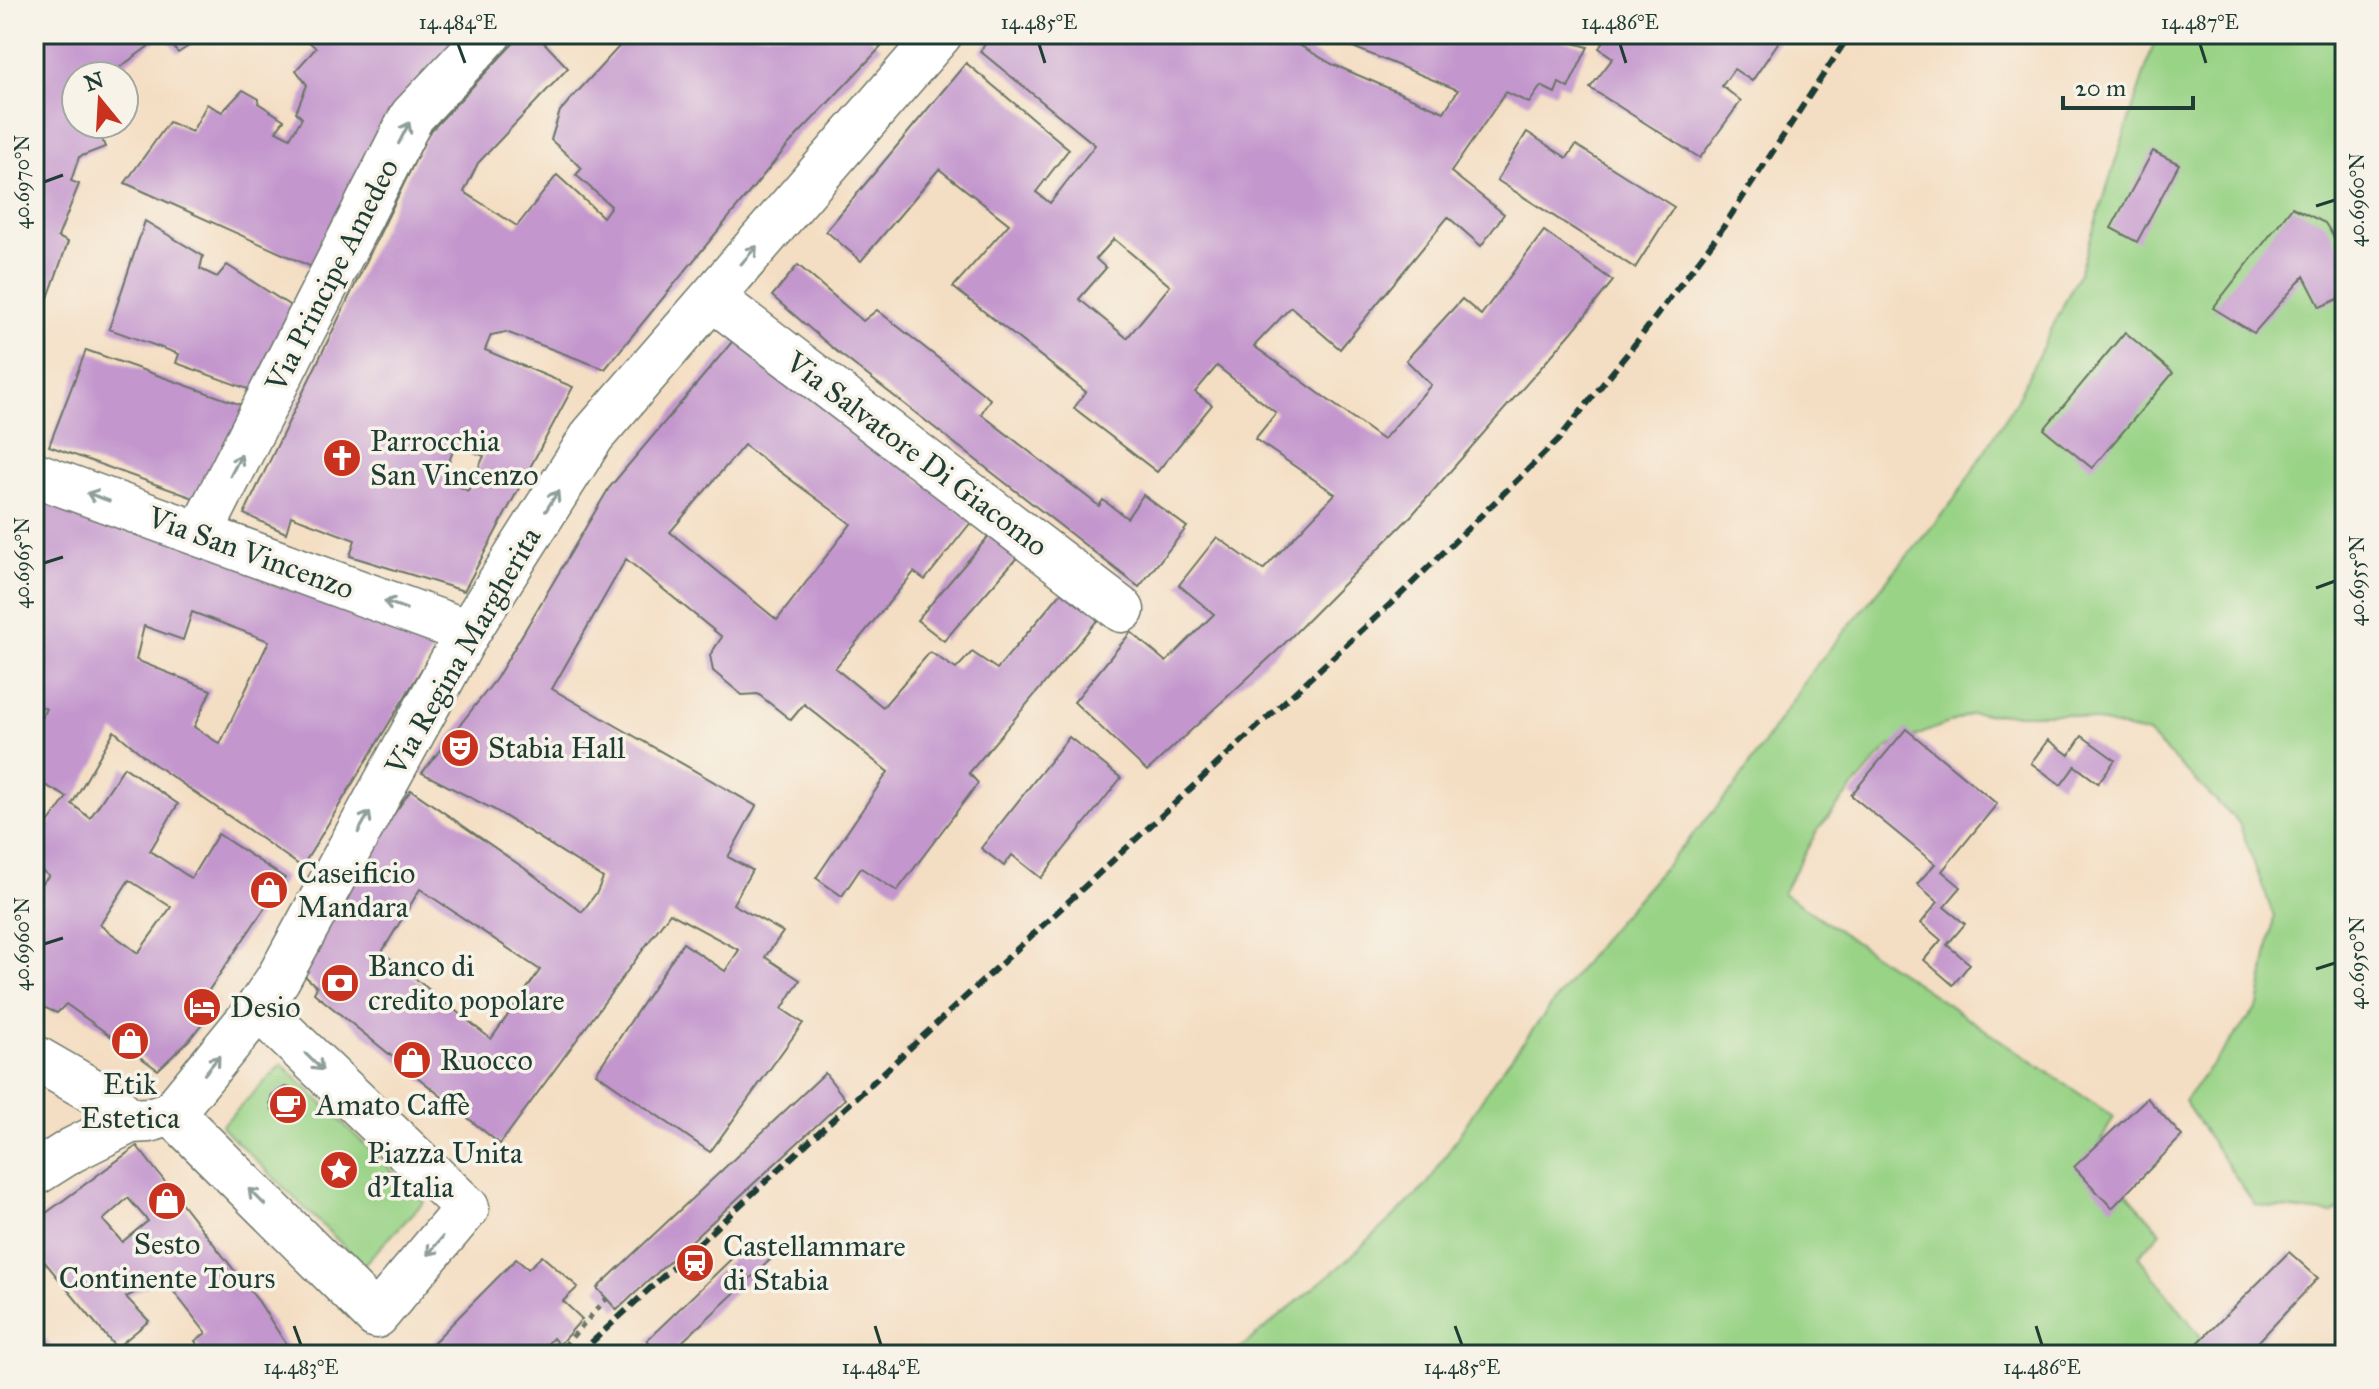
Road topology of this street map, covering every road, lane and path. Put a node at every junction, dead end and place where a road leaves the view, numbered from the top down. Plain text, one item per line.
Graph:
1 (489, 34) edge
2 (940, 34) edge
3 (712, 298) junction
4 (34, 474) edge
5 (200, 534) junction
6 (1122, 610) dead end
7 (468, 632) junction
8 (258, 1008) junction
9 (34, 1057) edge
10 (172, 1113) junction
11 (130, 1121) junction
12 (34, 1174) edge
13 (607, 1298) dead end
14 (556, 1355) edge

5 -> 1 street, Via Principe Amedeo
3 -> 2 street, Via Regina Margherita
3 - 6 street, Via Salvatore Di Giacomo
7 -> 3 street, Via Regina Margherita
5 -> 4 street, Via San Vincenzo
7 -> 5 street, Via San Vincenzo
8 -> 7 street, Via Regina Margherita
10 -> 8 street, Via Regina Margherita
8 -> 10 street
9 - 11 street
10 - 11 street
11 - 12 street
13 - 14 path

